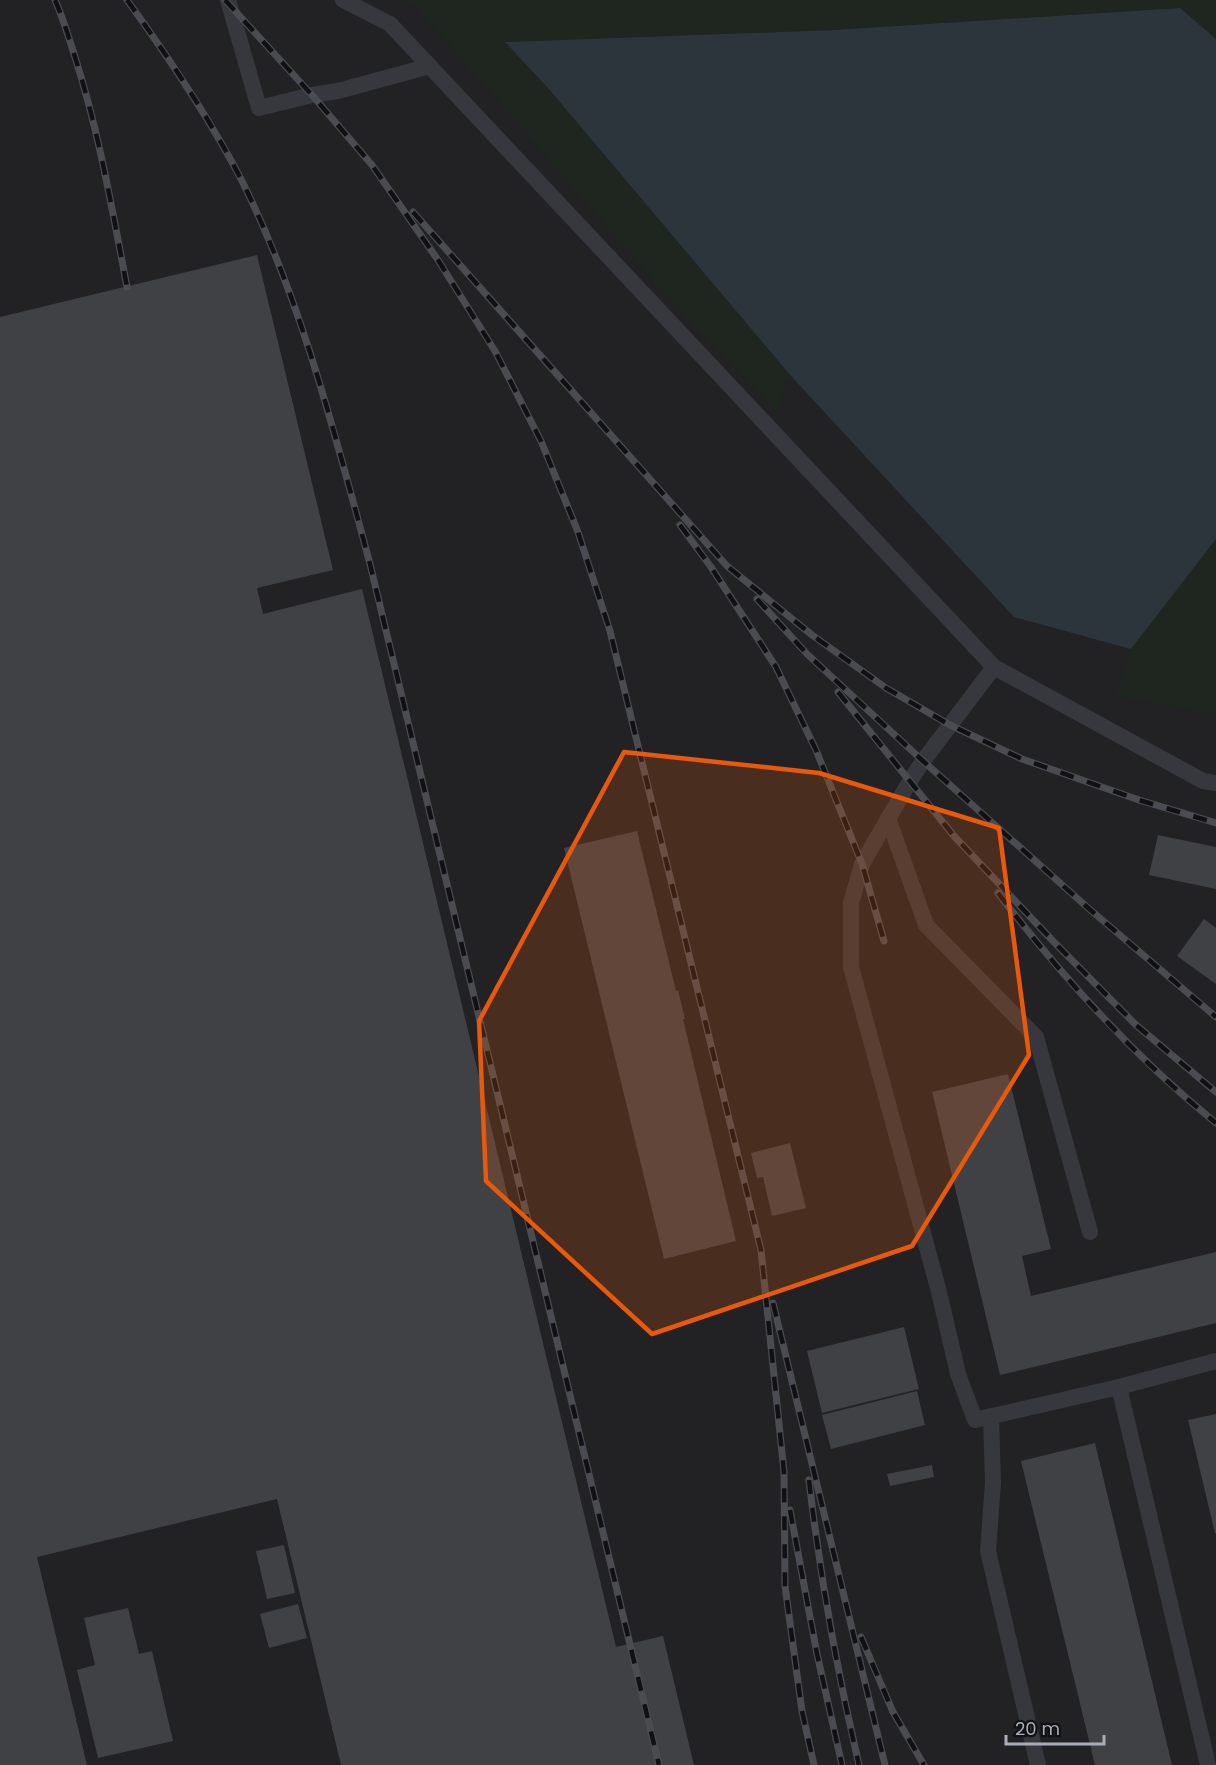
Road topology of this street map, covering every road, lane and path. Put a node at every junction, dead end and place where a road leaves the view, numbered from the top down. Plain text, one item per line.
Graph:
1 (228, 0) edge
2 (343, 0) edge
3 (429, 66) junction
4 (994, 668) junction
5 (1216, 783) edge
6 (888, 818) junction
7 (1090, 1232) dead end
8 (1216, 1360) edge
9 (1119, 1387) junction
10 (991, 1416) junction
11 (1038, 1765) edge
12 (1208, 1765) edge

1 - 3 lane
2 - 3 lane
3 - 4 lane
4 - 5 lane
4 - 6 lane
6 - 7 lane
6 - 10 lane
8 - 9 lane
9 - 10 lane
9 - 12 lane
10 - 11 lane

